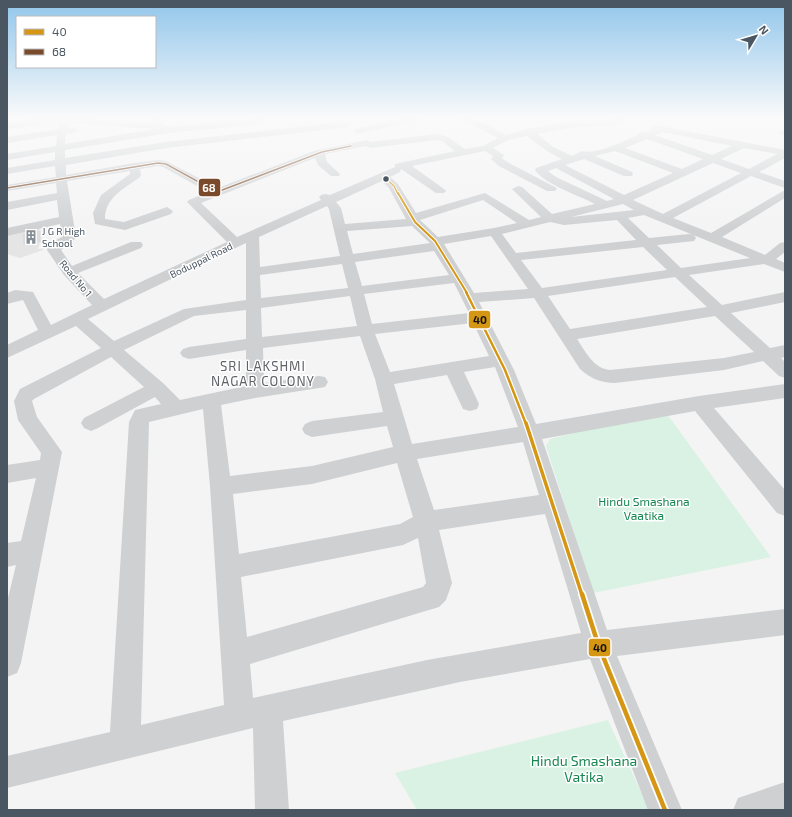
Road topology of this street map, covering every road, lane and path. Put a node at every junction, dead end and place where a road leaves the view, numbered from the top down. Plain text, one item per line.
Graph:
1 (18, 155) edge
2 (61, 155) edge
3 (104, 155) edge
4 (312, 155) edge
5 (319, 155) edge
6 (383, 155) edge
7 (444, 155) edge
8 (499, 155) edge
9 (570, 155) edge
10 (579, 155) edge
11 (588, 155) edge
12 (635, 155) edge
13 (699, 155) edge
14 (722, 155) edge
15 (781, 155) edge
16 (585, 156) junction
17 (7, 157) edge
18 (712, 160) junction
19 (62, 162) junction
20 (392, 164) junction
21 (558, 165) junction
22 (134, 166) junction
23 (7, 171) edge
24 (683, 173) junction
25 (751, 173) junction
26 (336, 174) dead end
27 (628, 174) dead end
28 (62, 179) junction
29 (785, 185) edge
30 (7, 188) edge
31 (518, 189) dead end
32 (440, 191) dead end
33 (217, 192) junction
34 (785, 193) edge
35 (62, 196) junction
36 (327, 199) junction
37 (624, 200) junction
38 (605, 204) junction
39 (7, 206) edge
40 (588, 208) junction
41 (167, 211) dead end
42 (645, 211) junction
43 (621, 216) junction
44 (549, 218) junction
45 (664, 218) junction
46 (66, 220) junction
47 (413, 220) junction
48 (527, 224) junction
49 (339, 228) junction
50 (7, 232) edge
51 (494, 232) junction
52 (252, 236) junction
53 (689, 238) dead end
54 (712, 238) junction
55 (232, 239) junction
56 (645, 243) junction
57 (437, 244) junction
58 (136, 245) dead end
59 (785, 246) edge
60 (512, 257) junction
61 (347, 260) junction
62 (766, 260) junction
63 (785, 268) edge
64 (69, 272) junction
65 (254, 272) junction
66 (678, 274) junction
67 (459, 278) junction
68 (356, 291) junction
69 (538, 293) junction
70 (785, 297) edge
71 (468, 298) junction
72 (7, 299) edge
73 (254, 304) junction
74 (100, 305) junction
75 (720, 310) junction
76 (480, 318) junction
77 (78, 319) junction
78 (44, 327) junction
79 (366, 331) junction
80 (566, 335) junction
81 (254, 342) junction
82 (7, 344) edge
83 (112, 349) junction
84 (785, 351) edge
85 (7, 352) edge
86 (189, 353) dead end
87 (767, 355) junction
88 (500, 360) junction
89 (453, 368) junction
90 (785, 372) edge
91 (384, 379) junction
92 (319, 382) dead end
93 (157, 388) junction
94 (255, 391) junction
95 (785, 391) edge
96 (212, 400) junction
97 (699, 403) junction
98 (470, 404) dead end
99 (175, 407) junction
100 (394, 418) junction
101 (91, 423) dead end
102 (312, 429) dead end
103 (530, 433) junction
104 (405, 453) junction
105 (49, 466) junction
106 (7, 474) edge
107 (221, 486) junction
108 (553, 502) junction
109 (785, 506) edge
110 (426, 522) junction
111 (32, 550) junction
112 (7, 555) edge
113 (227, 568) junction
114 (785, 622) edge
115 (598, 644) junction
116 (8, 648) edge
117 (234, 655) junction
118 (254, 713) junction
119 (125, 743) junction
120 (7, 772) edge
121 (785, 798) edge
122 (272, 810) edge
123 (666, 810) edge
124 (750, 810) edge

1 - 17 street
2 - 19 street, Road No 1
3 - 19 street
4 - 33 street
5 - 26 street
6 - 20 street
7 - 20 street, Boduppal Road
8 - 40 street
9 - 21 street
10 - 16 street
11 - 16 street
12 - 24 street
13 - 18 street
14 - 18 street
15 - 25 street
16 - 27 street
18 - 24 street
18 - 25 street
19 - 23 street
19 - 28 street, Road No 1
20 - 32 street
20 - 36 street, Boduppal Road
20 - 47 street
21 - 37 street
21 - 38 street
22 - 28 street
22 - 33 street
22 - 41 street
24 - 37 street
25 - 29 street
25 - 45 street
28 - 30 street
28 - 35 street, Road No 1
31 - 44 street
33 - 55 street
34 - 54 street
35 - 39 street
35 - 46 street, Road No 1
36 - 49 street
36 - 52 street, Boduppal Road
36 - 55 street, Boduppal Road
37 - 38 street
37 - 42 street
38 - 40 street
40 - 44 street
42 - 43 street
42 - 45 street
43 - 44 street
43 - 56 street
44 - 48 street
45 - 54 street
46 - 50 street
46 - 64 street, Road No 1
47 - 48 street
47 - 49 street
47 - 57 street
48 - 51 street
49 - 61 street
51 - 57 street
51 - 60 street
52 - 65 street
52 - 74 street, Boduppal Road
53 - 56 street
54 - 62 street
55 - 74 street, Boduppal Road
56 - 60 street
56 - 66 street
57 - 61 street
57 - 67 street
58 - 64 street
59 - 62 street
60 - 69 street
61 - 65 street
61 - 68 street
62 - 63 street
62 - 66 street
64 - 74 street, Road No 1
65 - 73 street
66 - 69 street
66 - 75 street
67 - 68 street
67 - 71 street
68 - 73 street
68 - 79 street
69 - 71 street
69 - 80 street
70 - 75 street
71 - 76 street
72 - 78 street
73 - 81 street
73 - 83 street
74 - 77 street, Boduppal Road
74 - 78 street, Boduppal Road
75 - 80 street
75 - 87 street
76 - 79 street
76 - 88 street
77 - 83 street
77 - 85 street, Boduppal Road
78 - 82 street, Boduppal Road
79 - 81 street
79 - 91 street
80 - 87 street
81 - 86 street
81 - 94 street
83 - 93 street
83 - 105 street
84 - 87 street
87 - 90 street
88 - 89 street
88 - 103 street
89 - 91 street
89 - 98 street
91 - 100 street
92 - 94 street
93 - 99 street
93 - 101 street
94 - 96 street
95 - 97 street
96 - 99 street
96 - 107 street
97 - 103 street
97 - 109 street
99 - 119 street
100 - 102 street
100 - 104 street
103 - 104 street
103 - 108 street
104 - 107 street
104 - 110 street
105 - 106 street
105 - 111 street
107 - 113 street
108 - 110 street
108 - 115 street
110 - 113 street
110 - 117 street
111 - 112 street
111 - 116 street
113 - 117 street
114 - 115 street
115 - 118 street
115 - 123 street
117 - 118 street
118 - 119 street
118 - 122 street
119 - 120 street
121 - 124 street

